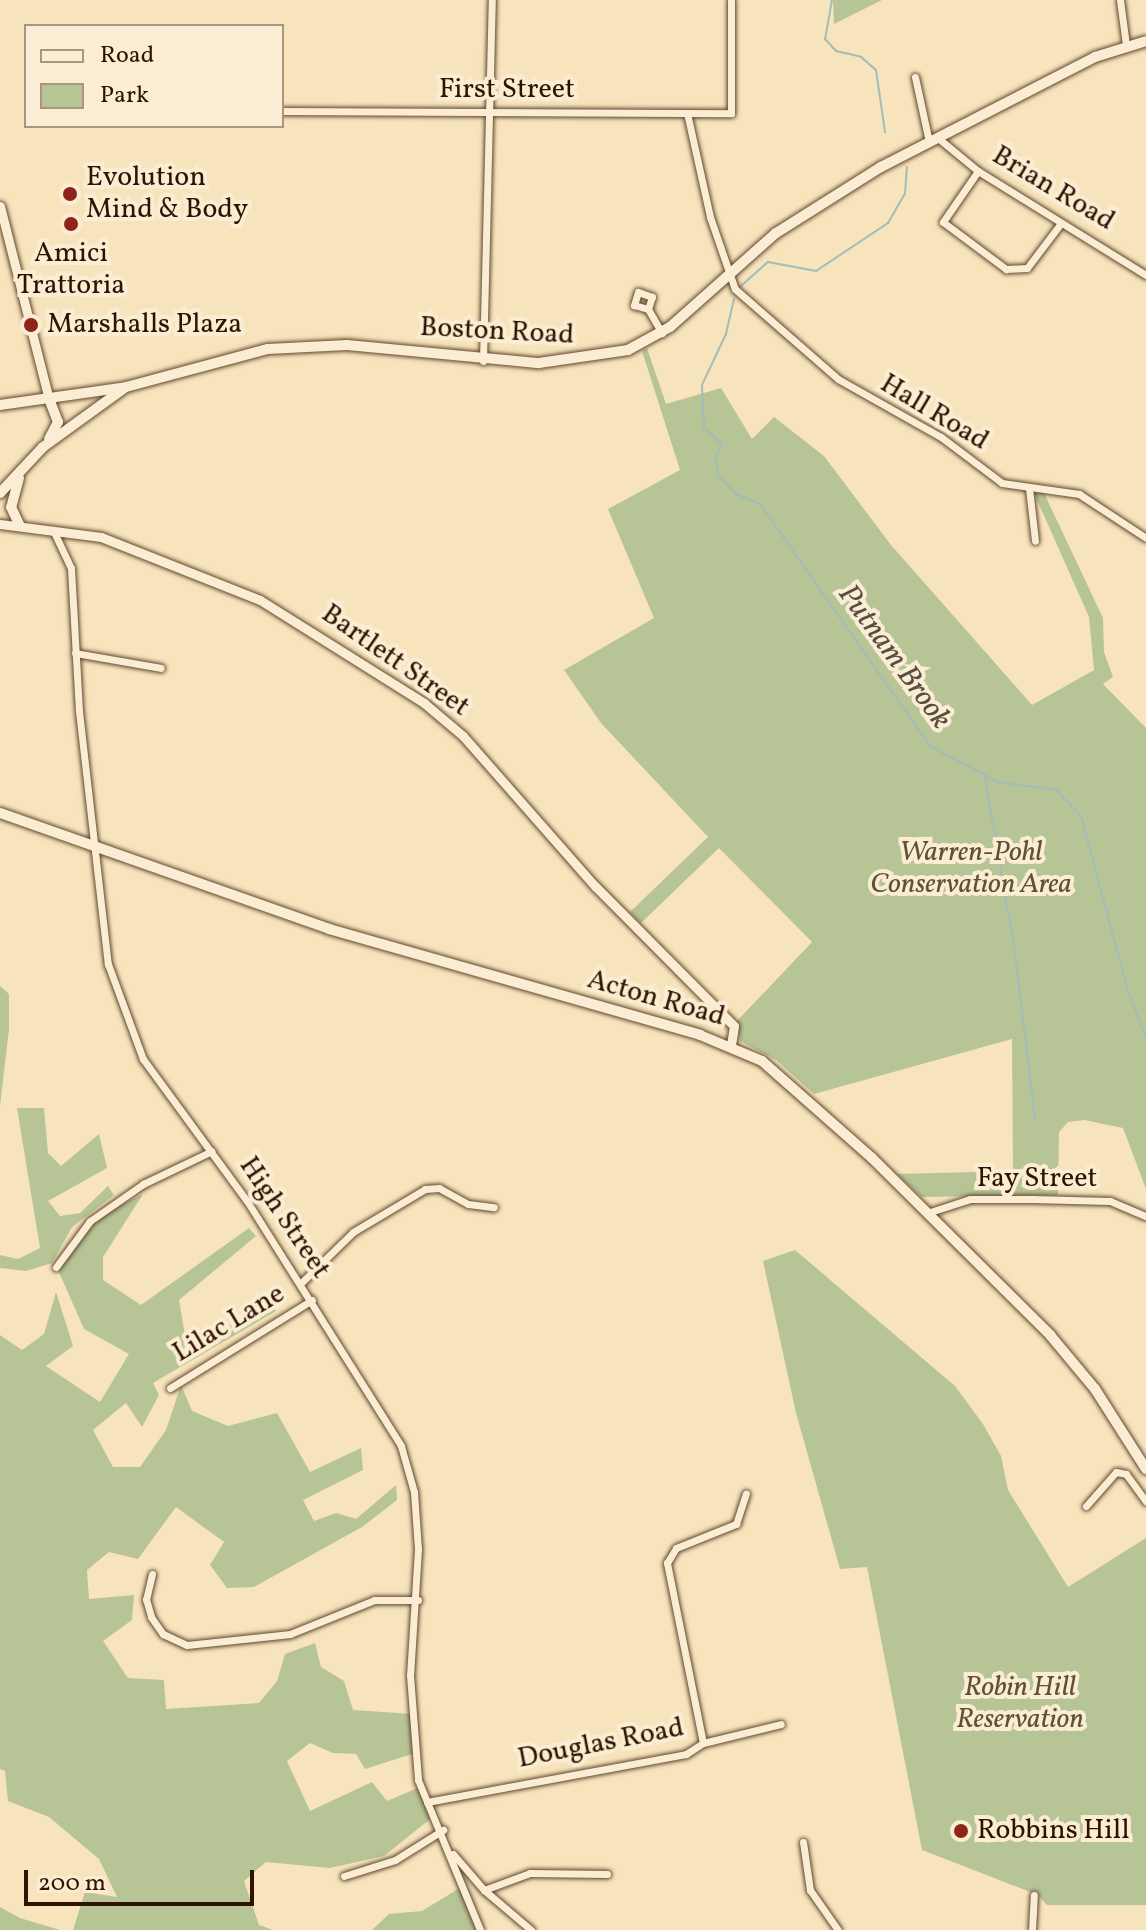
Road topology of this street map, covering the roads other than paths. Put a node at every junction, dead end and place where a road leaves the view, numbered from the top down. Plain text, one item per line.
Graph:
1 (492, 0) edge
2 (731, 0) edge
3 (1120, 0) edge
4 (1146, 41) edge
5 (1126, 45) junction
6 (915, 77) dead end
7 (284, 111) edge
8 (491, 111) junction
9 (687, 113) junction
10 (934, 140) junction
11 (978, 171) junction
12 (0, 206) edge
13 (1061, 223) junction
14 (727, 275) junction
15 (1146, 275) edge
16 (648, 309) dead end
17 (662, 333) junction
18 (483, 361) junction
19 (126, 387) junction
20 (48, 396) junction
21 (22, 402) junction
22 (0, 405) edge
23 (58, 415) junction
24 (43, 447) junction
25 (20, 476) junction
26 (1029, 488) junction
27 (0, 493) edge
28 (0, 524) edge
29 (19, 524) junction
30 (51, 529) junction
31 (1146, 538) edge
32 (1035, 541) dead end
33 (75, 653) junction
34 (161, 668) dead end
35 (0, 813) edge
36 (94, 849) junction
37 (731, 1045) junction
38 (212, 1151) junction
39 (494, 1207) dead end
40 (927, 1213) junction
41 (1146, 1216) edge
42 (56, 1267) dead end
43 (301, 1283) junction
44 (312, 1300) junction
45 (170, 1388) dead end
46 (1146, 1469) edge
47 (746, 1494) dead end
48 (1146, 1502) edge
49 (1086, 1506) dead end
50 (152, 1574) dead end
51 (418, 1600) junction
52 (781, 1724) dead end
53 (703, 1743) junction
54 (427, 1802) junction
55 (443, 1830) junction
56 (803, 1842) dead end
57 (452, 1853) junction
58 (607, 1874) dead end
59 (344, 1876) dead end
60 (484, 1890) junction
61 (1034, 1895) dead end
62 (480, 1930) edge
63 (531, 1930) edge
64 (838, 1930) edge
65 (1032, 1930) edge

1 - 8 street
2 - 9 street, First Street
3 - 5 street
4 - 5 main road, Boston Road
5 - 10 main road, Boston Road
6 - 10 street
7 - 8 street, First Street
8 - 9 street, First Street
8 - 18 street
9 - 14 street
10 - 11 street, Brian Road
10 - 14 main road, Boston Road
11 - 13 street, Brian Road
11 - 13 street
12 - 20 street
13 - 15 street, Brian Road
14 - 17 main road, Boston Road
14 - 26 street, Hall Road
16 - 17 street
17 - 18 main road, Boston Road
18 - 19 main road, Boston Road
19 - 20 main road, Boston Road
19 - 24 main road
20 - 21 main road, Boston Road
20 - 23 main road
21 - 22 main road, Boston Road
21 - 23 main road
23 - 24 main road
24 - 25 main road
25 - 27 main road
25 - 29 main road
26 - 31 street, Hall Road
26 - 32 street
28 - 29 street, Bartlett Street
29 - 30 street, Bartlett Street
30 - 33 street, High Street
30 - 37 street, Bartlett Street
33 - 34 street
33 - 36 street, High Street
35 - 36 main road, Acton Road
36 - 37 main road, Acton Road
36 - 38 street, High Street
37 - 40 main road, Acton Road
38 - 42 street
38 - 43 street, High Street
39 - 43 street
40 - 41 street, Fay Street
40 - 46 main road, Acton Road
43 - 44 street, High Street
44 - 45 street, Lilac Lane
44 - 51 street, High Street
47 - 53 street
48 - 49 street
50 - 51 street
51 - 54 street, High Street
52 - 53 street, Douglas Road
53 - 54 street, Douglas Road
54 - 55 street, High Street
55 - 57 street, High Street
55 - 59 street
56 - 64 street
57 - 60 street
57 - 62 street, High Street
58 - 60 street
60 - 63 street
61 - 65 street

